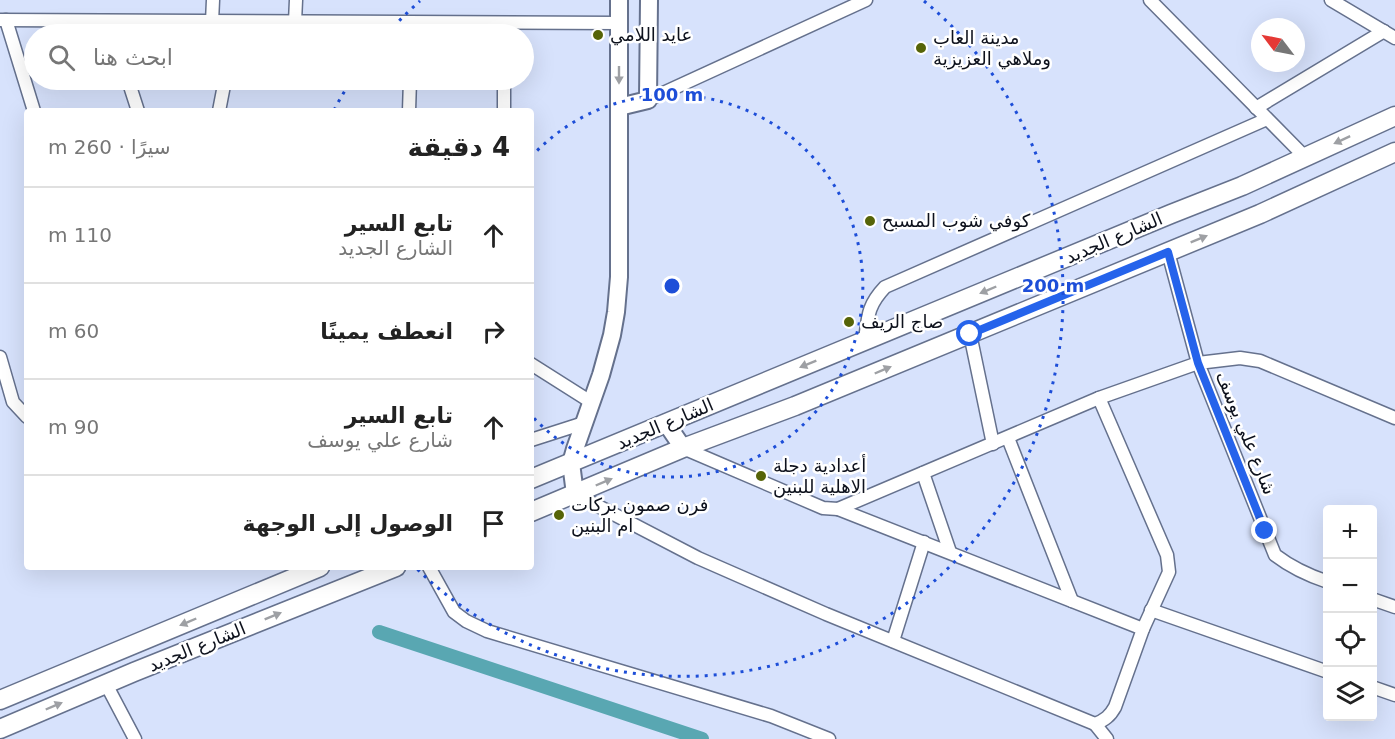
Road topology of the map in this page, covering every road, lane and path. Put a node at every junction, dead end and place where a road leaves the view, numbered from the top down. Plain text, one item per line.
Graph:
1 (213, 0) edge
2 (296, 0) edge
3 (619, 0) edge
4 (649, 0) edge
5 (866, 0) edge
6 (1150, 0) edge
7 (1339, 2) edge
8 (3, 20) edge
9 (109, 21) junction
10 (237, 21) junction
11 (212, 22) junction
12 (295, 22) junction
13 (619, 23) junction
14 (110, 24) edge
15 (237, 24) edge
16 (334, 24) edge
17 (534, 27) edge
18 (1384, 31) junction
19 (1395, 38) edge
20 (24, 82) edge
21 (27, 90) edge
22 (131, 90) edge
23 (223, 90) edge
24 (410, 90) edge
25 (504, 90) edge
26 (648, 100) junction
27 (619, 107) junction
28 (33, 108) edge
29 (137, 108) edge
30 (220, 108) edge
31 (409, 108) edge
32 (504, 108) edge
33 (1256, 108) junction
34 (1395, 116) edge
35 (1267, 119) junction
36 (1395, 152) edge
37 (1305, 157) junction
38 (1168, 252) junction
39 (970, 334) junction
40 (865, 341) junction
41 (0, 357) edge
42 (1198, 363) junction
43 (534, 366) edge
44 (1100, 398) junction
45 (591, 402) junction
46 (24, 414) edge
47 (1395, 418) edge
48 (584, 423) junction
49 (666, 423) junction
50 (1008, 438) junction
51 (534, 439) edge
52 (993, 444) junction
53 (683, 448) junction
54 (571, 463) junction
55 (924, 473) junction
56 (534, 478) edge
57 (575, 494) junction
58 (838, 509) junction
59 (534, 511) edge
60 (924, 542) junction
61 (950, 552) junction
62 (313, 570) edge
63 (389, 570) edge
64 (431, 570) edge
65 (1323, 580) edge
66 (1072, 601) junction
67 (1377, 601) edge
68 (1395, 607) edge
69 (1151, 610) junction
70 (1143, 629) junction
71 (893, 641) junction
72 (1323, 670) edge
73 (106, 684) junction
74 (1377, 689) edge
75 (1395, 695) edge
76 (0, 700) edge
77 (1095, 724) junction
78 (0, 729) edge
79 (135, 739) edge
80 (829, 739) edge
81 (1107, 739) edge

1 - 11 street
2 - 12 street
3 - 13 street
4 - 26 street
5 - 26 street
6 - 33 street
7 - 18 street
8 - 9 street
8 - 20 street
9 - 11 street
9 - 14 street
10 - 11 street
10 - 12 street
10 - 15 street
12 - 16 street
13 - 17 street
13 -> 27 street
18 - 19 street
18 - 33 street
21 - 28 street
22 - 29 street
23 - 30 street
24 - 31 street
25 - 32 street
26 - 27 street
27 - 45 street
33 - 35 street
34 -> 37 main road, الشارع الجديد
35 - 37 street
35 - 40 street
38 -> 36 main road, الشارع الجديد
37 -> 40 main road, الشارع الجديد
38 - 39 main road, الشارع الجديد
38 - 42 street
39 - 52 street
53 -> 39 main road, الشارع الجديد
40 -> 49 main road, الشارع الجديد
41 - 46 street
42 - 44 street
42 - 47 street, شارع علي يوسف
42 - 65 street, شارع علي يوسف
43 - 45 street
44 - 50 street
44 - 69 street
45 - 48 street
48 - 51 street
48 - 54 street
49 - 53 street
49 - 54 main road, الشارع الجديد
50 - 52 street
50 - 66 street
52 - 55 street
57 -> 53 main road, الشارع الجديد
53 - 58 street
54 - 56 main road, الشارع الجديد
54 - 57 street
55 - 58 street
55 - 61 street
57 - 59 main road, الشارع الجديد
57 - 71 street
58 - 60 street
60 - 61 street
60 - 71 street
61 - 66 street
62 -> 76 main road, الشارع الجديد
73 -> 63 main road, الشارع الجديد
64 - 80 street
66 - 70 street
67 - 68 street
69 - 70 street
69 - 72 street
70 - 77 street
71 - 77 street
78 -> 73 main road, الشارع الجديد
73 - 79 street
74 - 75 street
77 - 81 street

